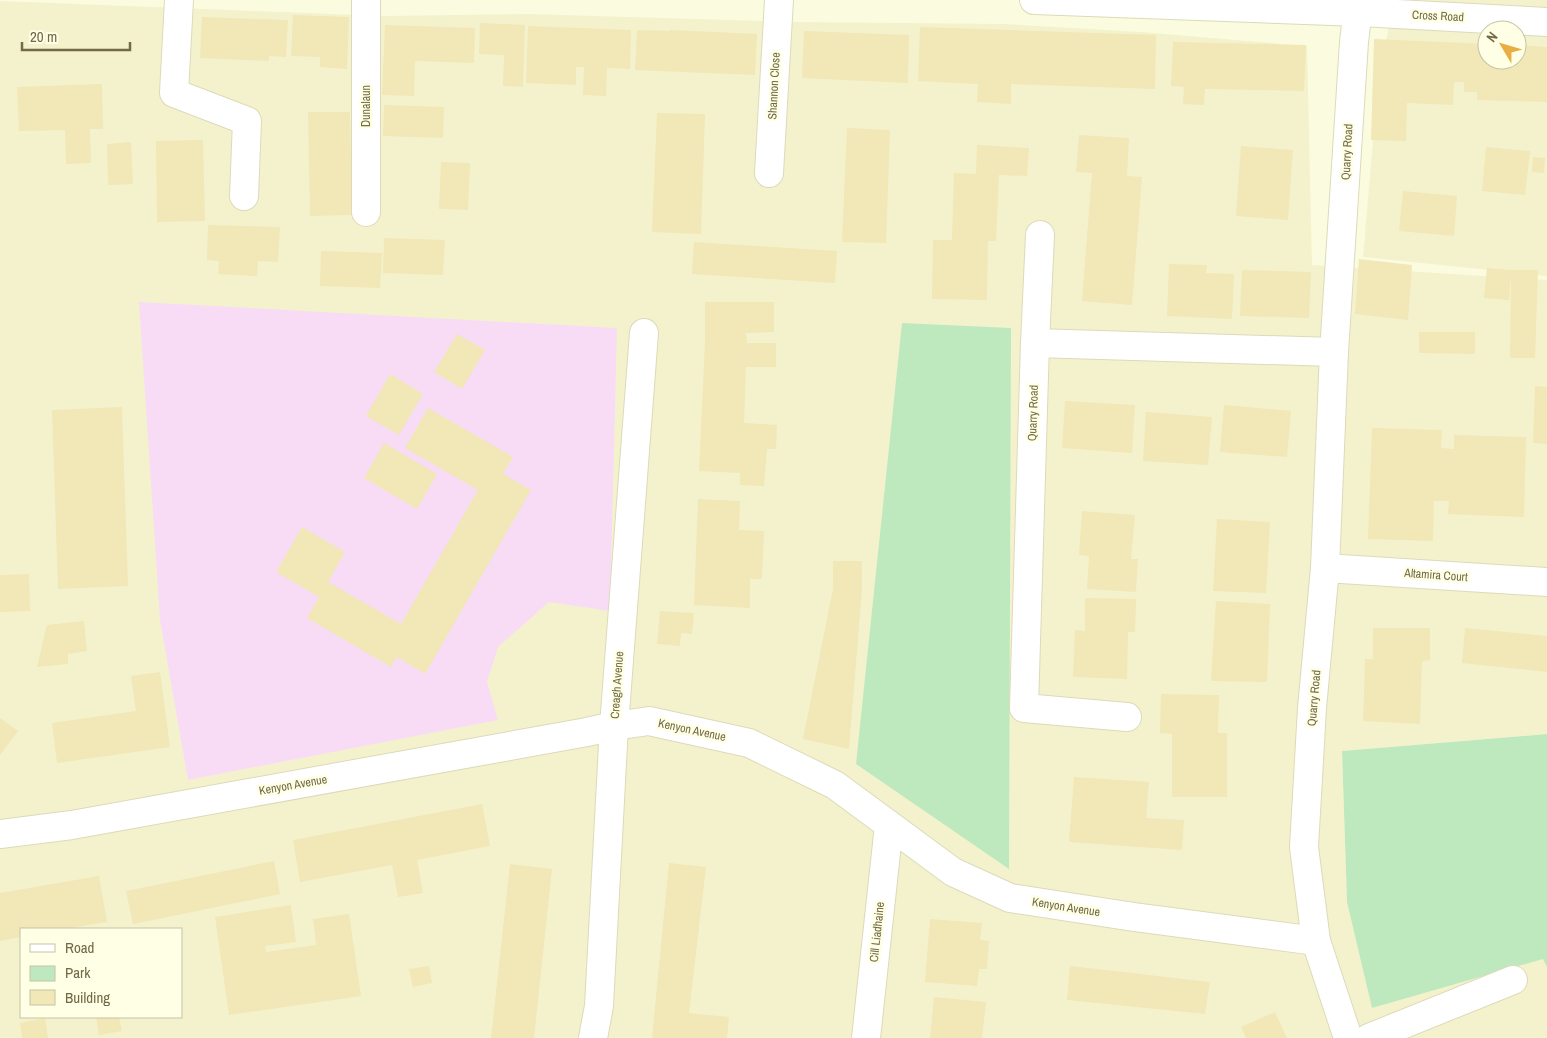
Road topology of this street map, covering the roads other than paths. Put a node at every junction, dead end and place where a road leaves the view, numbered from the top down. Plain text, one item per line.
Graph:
1 (179, 0) edge
2 (366, 0) edge
3 (779, 0) edge
4 (1034, 0) edge
5 (1359, 6) edge
6 (1547, 22) edge
7 (769, 173) dead end
8 (244, 196) dead end
9 (366, 212) dead end
10 (1040, 234) dead end
11 (644, 333) dead end
12 (1035, 343) junction
13 (1334, 352) junction
14 (1325, 568) junction
15 (1547, 582) edge
16 (1127, 717) dead end
17 (614, 726) junction
18 (889, 825) junction
19 (0, 834) edge
20 (1316, 941) junction
21 (1513, 980) dead end
22 (593, 1038) edge
23 (866, 1038) edge
24 (1348, 1038) edge
25 (1369, 1038) edge

1 - 8 street
2 - 9 street, Dunalaun
3 - 7 street, Shannon Close
4 - 5 street, Cross Road
5 - 6 street, Cross Road
5 - 13 street, Quarry Road
10 - 12 street, Quarry Road
11 - 17 street, Creagh Avenue
12 - 13 street
12 - 16 street, Quarry Road
13 - 14 street, Quarry Road
14 - 15 street, Altamira Court
14 - 20 street, Quarry Road
17 - 18 street, Kenyon Avenue
17 - 19 street, Kenyon Avenue
17 - 22 street, Creagh Avenue
18 - 20 street, Kenyon Avenue
18 - 23 street, Cill Liadhaine
20 - 24 street, Quarry Road
21 - 25 street

